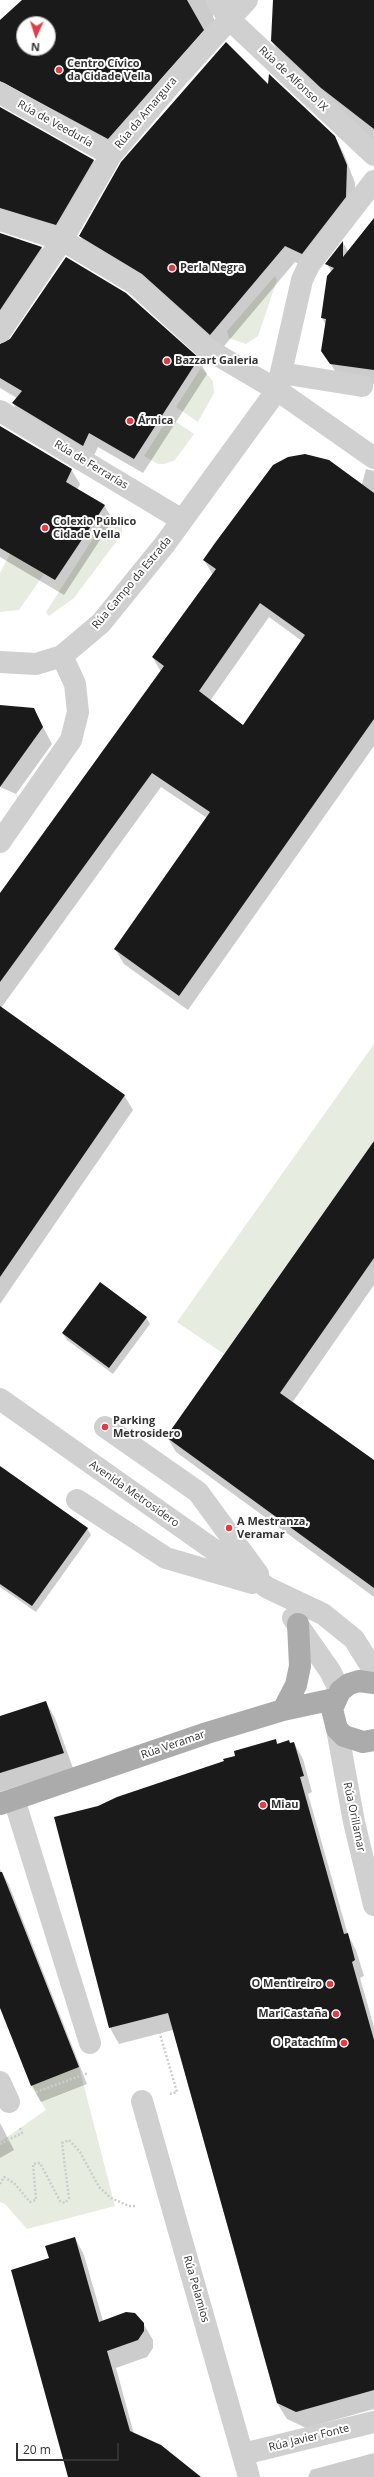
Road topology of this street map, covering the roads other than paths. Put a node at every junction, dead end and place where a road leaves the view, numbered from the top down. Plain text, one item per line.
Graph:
1 (216, 0) edge
2 (247, 0) edge
3 (229, 19) junction
4 (0, 94) edge
5 (111, 155) junction
6 (374, 155) edge
7 (374, 181) edge
8 (0, 220) edge
9 (62, 240) junction
10 (0, 332) edge
11 (279, 382) junction
12 (362, 386) dead end
13 (0, 411) edge
14 (374, 458) edge
15 (182, 520) junction
16 (62, 656) junction
17 (0, 662) edge
18 (0, 842) edge
19 (0, 1399) edge
20 (105, 1427) dead end
21 (77, 1500) dead end
22 (268, 1588) junction
23 (298, 1624) junction
24 (374, 1671) edge
25 (374, 1683) edge
26 (337, 1695) junction
27 (283, 1710) junction
28 (337, 1729) junction
29 (374, 1740) edge
30 (7, 1802) edge
31 (374, 1905) edge
32 (90, 2043) road end
33 (0, 2082) edge
34 (142, 2101) road end
35 (9, 2102) road end
36 (374, 2422) edge
37 (243, 2454) junction
38 (249, 2477) edge

1 - 3 street, Rúa de Alfonso IX
2 - 3 street, Rúa da Amargura
3 - 5 street, Rúa da Amargura
3 - 6 street, Rúa de Alfonso IX
4 - 5 street, Rúa de Veeduría
5 - 9 street, Rúa da Amargura
7 - 11 street
8 - 9 street
9 - 10 street, Rúa da Amargura
9 - 11 street
11 - 12 street
11 - 14 street
11 - 15 street, Rúa Campo da Estrada
13 - 15 street, Rúa de Ferrarías
15 - 16 street, Rúa Campo da Estrada
16 - 17 street
16 - 18 street
19 - 22 street, Avenida Metrosidero
20 - 22 street
21 - 22 street
22 - 23 street, Avenida Metrosidero
22 - 24 street, Avenida Metrosidero
23 - 26 street, Avenida Metrosidero
23 - 27 main road
25 - 26 main road, Rúa Veramar
26 - 27 main road, Rúa Veramar
26 - 28 main road
27 - 30 main road, Rúa Veramar
28 - 29 main road
28 - 31 street, Rúa Orillamar
30 - 32 street, Rúa Veramar
33 - 35 street
34 - 37 street, Rúa Pelamios
36 - 37 street, Rúa Javier Fonte
37 - 38 street, Rúa Pelamios

